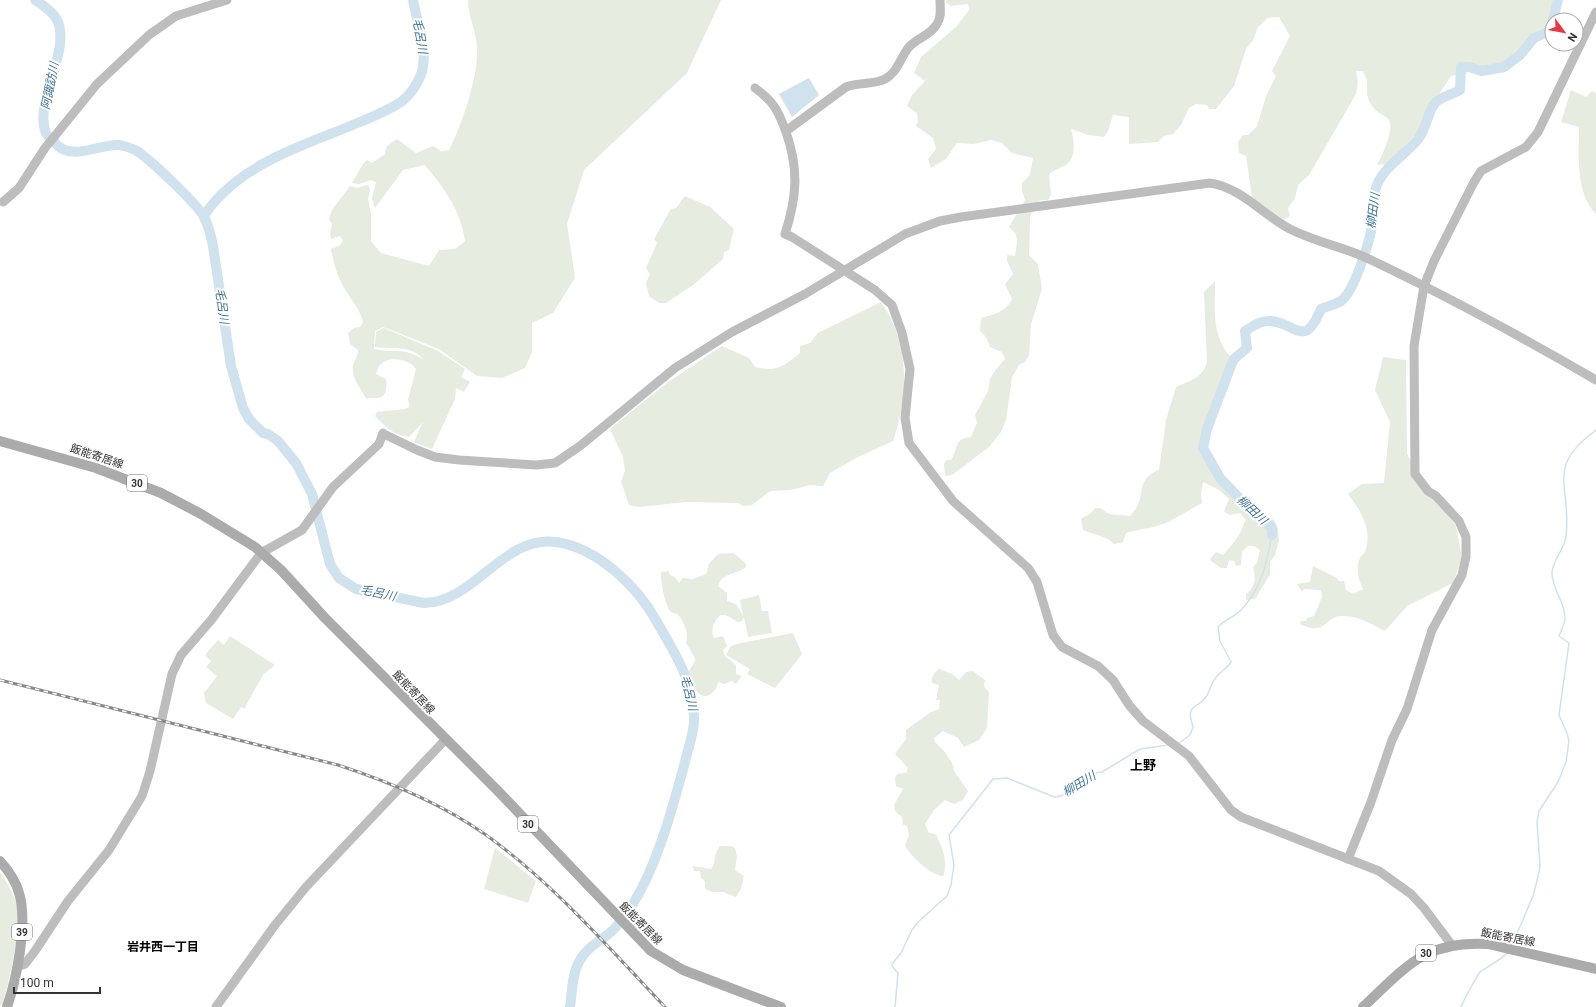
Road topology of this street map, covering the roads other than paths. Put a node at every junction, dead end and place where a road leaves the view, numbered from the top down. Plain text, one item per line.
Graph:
1 (227, 0) edge
2 (940, 0) edge
3 (1596, 12) edge
4 (755, 88) dead end
5 (786, 131) junction
6 (2, 202) dead end
7 (844, 271) junction
8 (1424, 286) junction
9 (1596, 380) edge
10 (0, 441) edge
11 (261, 553) junction
12 (445, 740) junction
13 (1348, 859) junction
14 (0, 861) edge
15 (1452, 944) junction
16 (17, 967) junction
17 (1596, 968) edge
18 (777, 1006) edge
19 (7, 1007) edge
20 (216, 1007) edge
21 (1363, 1007) edge

1 - 6 street
2 - 5 street
3 - 8 street
4 - 5 street
5 - 7 street
7 - 8 street
7 - 11 street
7 - 13 street
8 - 9 street
8 - 13 street
10 - 11 main road, 飯能寄居線 / 30
11 - 12 main road, 飯能寄居線 / 30
11 - 16 street
12 - 18 main road, 飯能寄居線 / 30
12 - 20 street
13 - 15 street
14 - 16 main road, 39
15 - 17 main road, 飯能寄居線 / 30
15 - 21 main road, 飯能寄居線 / 30
16 - 19 main road, 39

